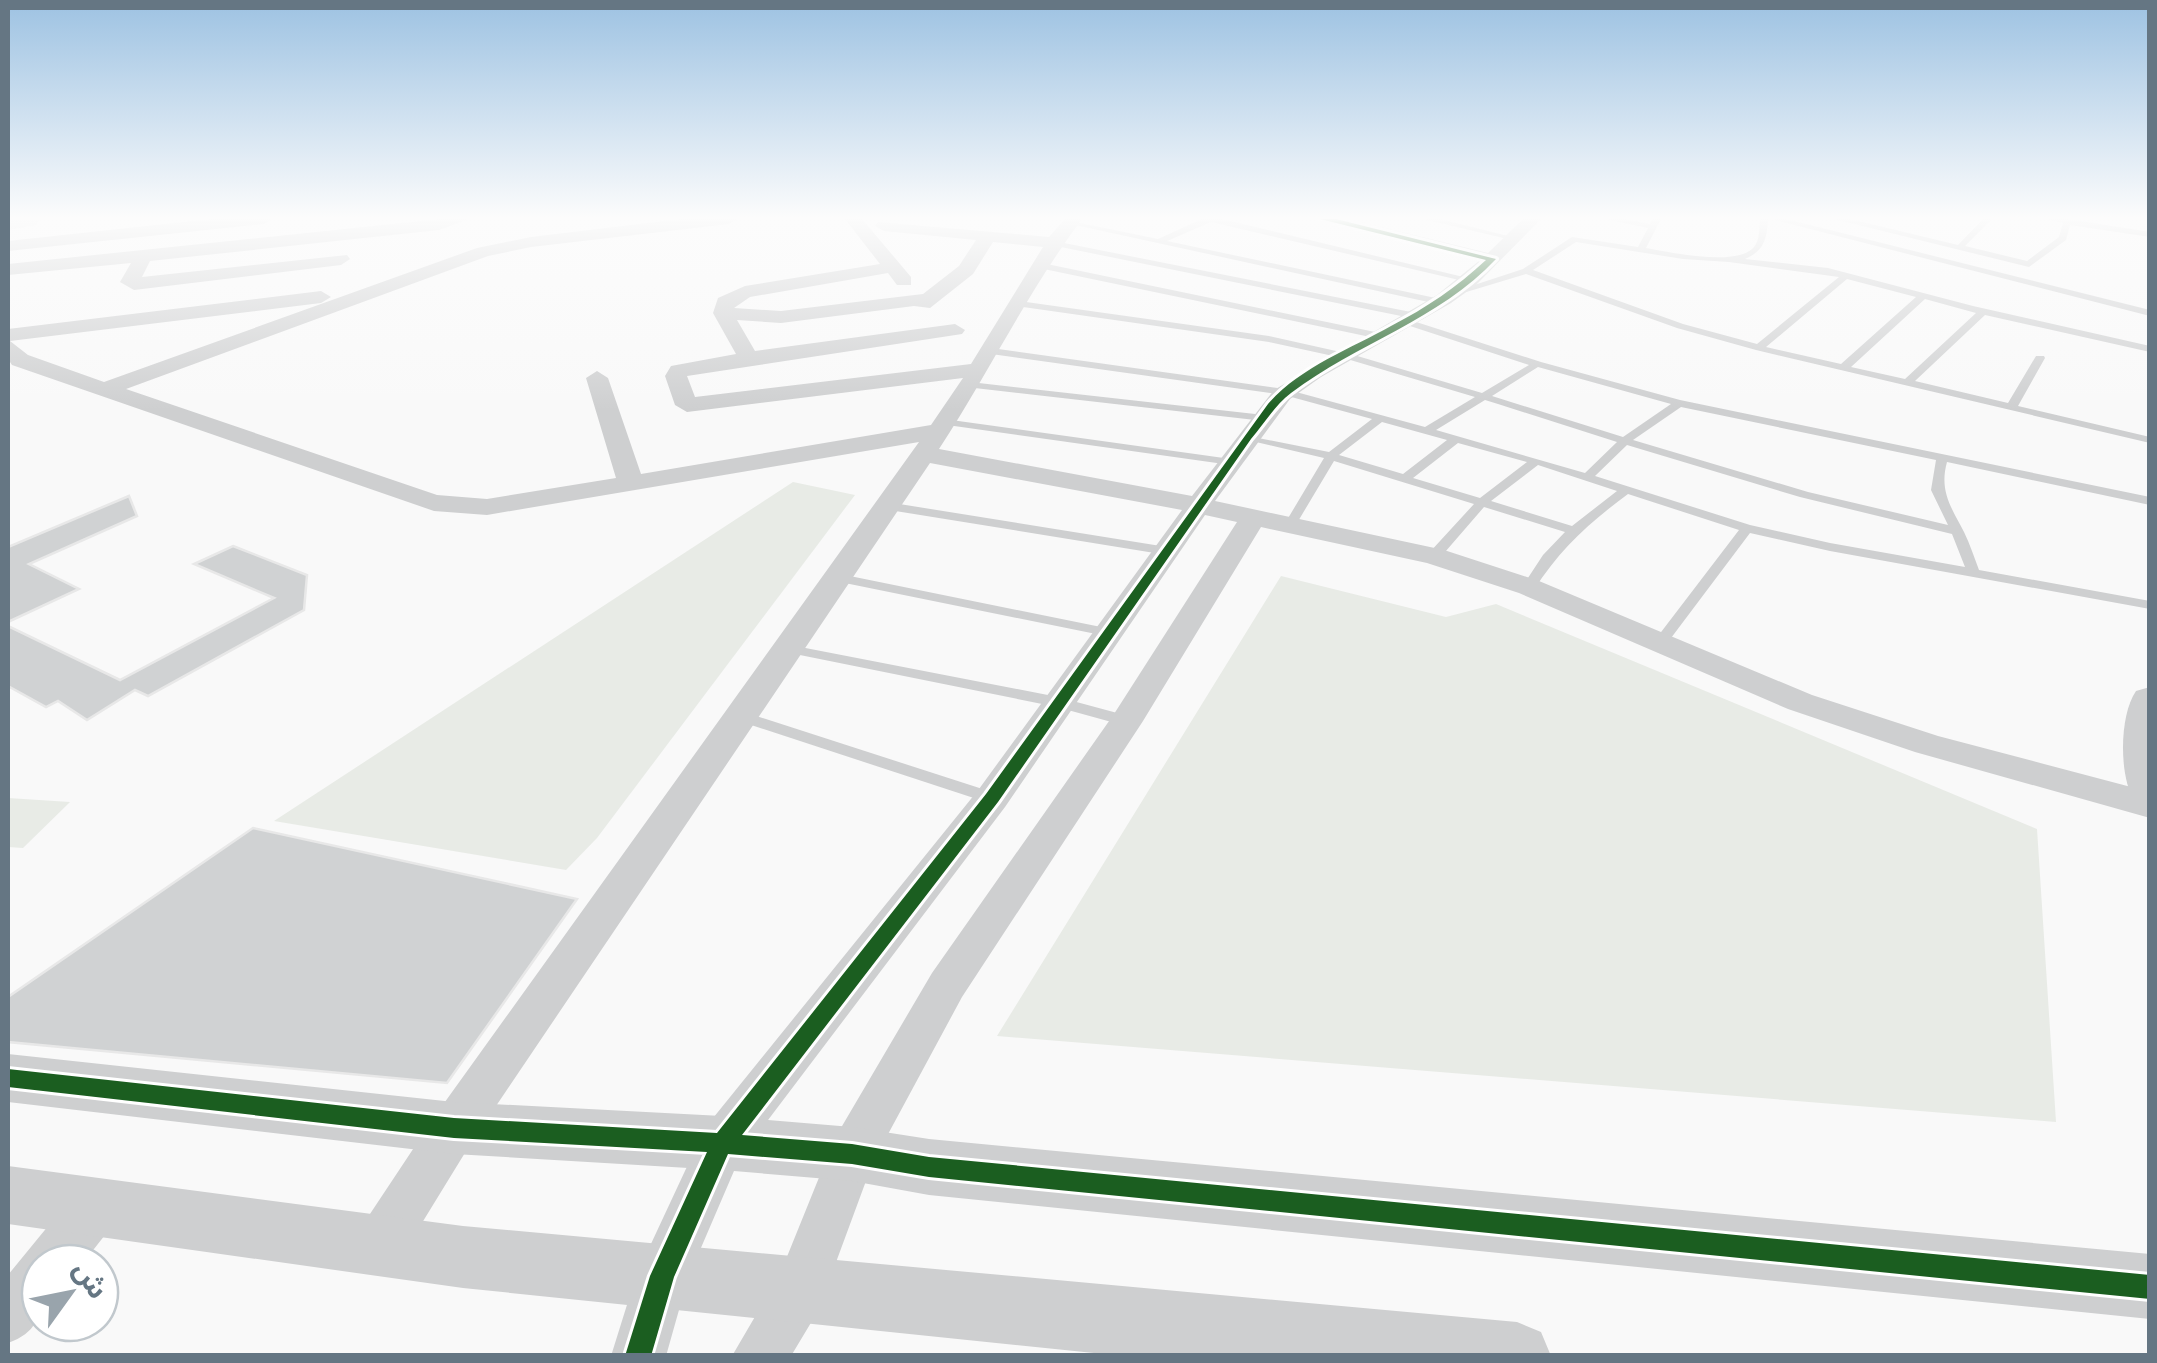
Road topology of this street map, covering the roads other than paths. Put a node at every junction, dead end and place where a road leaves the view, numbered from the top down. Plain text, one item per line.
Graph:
1 (400, 283) edge
2 (801, 283) edge
3 (906, 283) edge
4 (948, 283) edge
5 (1032, 283) edge
6 (1206, 283) edge
7 (1253, 283) edge
8 (1401, 283) edge
9 (1425, 283) edge
10 (1467, 283) edge
11 (1488, 283) edge
12 (1558, 283) edge
13 (1837, 283) edge
14 (1874, 283) edge
15 (2024, 283) edge
16 (379, 290) junction
17 (1457, 292) junction
18 (1923, 296) junction
19 (921, 301) junction
20 (1019, 304) junction
21 (1982, 312) junction
22 (723, 313) junction
23 (2150, 314) edge
24 (1415, 320) junction
25 (955, 330) junction
26 (8, 335) edge
27 (1380, 336) junction
28 (1759, 348) junction
29 (2150, 350) edge
30 (1346, 356) junction
31 (12, 358) edge
32 (749, 358) junction
33 (2040, 358) dead end
34 (1536, 364) junction
35 (1843, 368) junction
36 (979, 369) junction
37 (596, 378) dead end
38 (1908, 383) junction
39 (108, 388) junction
40 (1285, 392) junction
41 (1480, 396) junction
42 (1679, 403) junction
43 (2010, 408) junction
44 (1264, 418) junction
45 (1380, 418) junction
46 (1427, 431) junction
47 (934, 436) junction
48 (1246, 437) junction
49 (1457, 438) junction
50 (1626, 440) junction
51 (2150, 440) edge
52 (1330, 456) junction
53 (1942, 459) junction
54 (1536, 461) junction
55 (1231, 462) junction
56 (1587, 477) junction
57 (1404, 478) junction
58 (631, 484) junction
59 (1626, 490) junction
60 (2150, 500) edge
61 (1481, 502) junction
62 (887, 506) junction
63 (1202, 506) junction
64 (1272, 521) junction
65 (1747, 528) junction
66 (1571, 530) junction
67 (1957, 532) junction
68 (1167, 551) junction
69 (1434, 556) junction
70 (1973, 571) junction
71 (840, 578) junction
72 (1529, 588) junction
73 (2150, 605) edge
74 (1106, 632) junction
75 (1660, 643) junction
76 (790, 649) junction
77 (2150, 700) edge
78 (1058, 702) junction
79 (744, 717) junction
80 (1126, 721) junction
81 (2150, 790) edge
82 (992, 798) junction
83 (2150, 806) edge
84 (8, 1078) edge
85 (454, 1128) junction
86 (722, 1142) junction
87 (852, 1154) junction
88 (8, 1195) edge
89 (94, 1209) junction
90 (66, 1243) edge
91 (380, 1244) junction
92 (662, 1276) junction
93 (2150, 1287) edge
94 (799, 1292) junction
95 (638, 1356) edge
96 (760, 1356) edge
97 (1517, 1356) edge

1 - 16 street
2 - 22 street
3 - 19 street
4 - 19 street
5 - 20 street
6 - 27 lane
7 - 24 lane
8 - 17 lane
9 - 17 lane
10 - 17 street
11 - 17 lane
12 - 28 lane
13 - 28 lane
14 - 18 lane
15 - 23 lane
16 - 26 street
16 - 39 street
17 - 24 street
18 - 21 lane
18 - 35 lane
19 - 22 street
19 - 25 street
20 - 30 lane
20 - 36 street
21 - 29 lane
21 - 38 lane
22 - 32 street
24 - 27 street
24 - 34 lane
25 - 32 street
25 - 36 street
27 - 30 street
28 - 35 lane
30 - 40 street
30 - 41 lane
31 - 39 street
32 - 36 street
33 - 43 lane
34 - 41 lane
34 - 42 lane
35 - 38 lane
36 - 40 lane
36 - 44 lane
36 - 47 street
37 - 58 street
38 - 43 lane
39 - 58 street
40 - 44 street
40 - 45 lane
41 - 46 lane
41 - 50 lane
42 - 50 lane
42 - 53 lane
43 - 51 lane
44 - 48 street
45 - 46 lane
45 - 52 lane
46 - 49 lane
47 - 55 lane
47 - 58 street
47 - 62 street
47 - 63 street
48 - 52 lane
48 - 55 street
49 - 54 lane
49 - 57 lane
50 - 56 lane
50 - 67 lane
52 - 57 lane
52 - 64 lane
53 - 60 lane
53 - 67 lane
54 - 56 lane
54 - 61 lane
55 - 63 street
56 - 59 lane
57 - 61 lane
59 - 65 lane
59 - 66 lane
61 - 66 lane
61 - 69 lane
62 - 68 lane
62 - 71 street
63 - 64 street
63 - 68 street
64 - 69 street
64 - 80 street
65 - 70 lane
65 - 75 lane
66 - 72 lane
67 - 70 lane
68 - 74 street
69 - 72 street
70 - 73 lane
71 - 74 lane
71 - 76 street
72 - 75 street
74 - 78 street
75 - 83 street
76 - 78 lane
76 - 79 street
77 - 81 street
78 - 80 lane
78 - 82 street
79 - 82 lane
79 - 85 street
80 - 87 street
82 - 86 street
84 - 85 street
85 - 86 street
85 - 91 street
86 - 87 street
86 - 92 street
87 - 93 street
87 - 94 street
88 - 89 street
89 - 90 street
89 - 91 street
91 - 92 street
92 - 94 street
92 - 95 street
94 - 96 street
94 - 97 street

